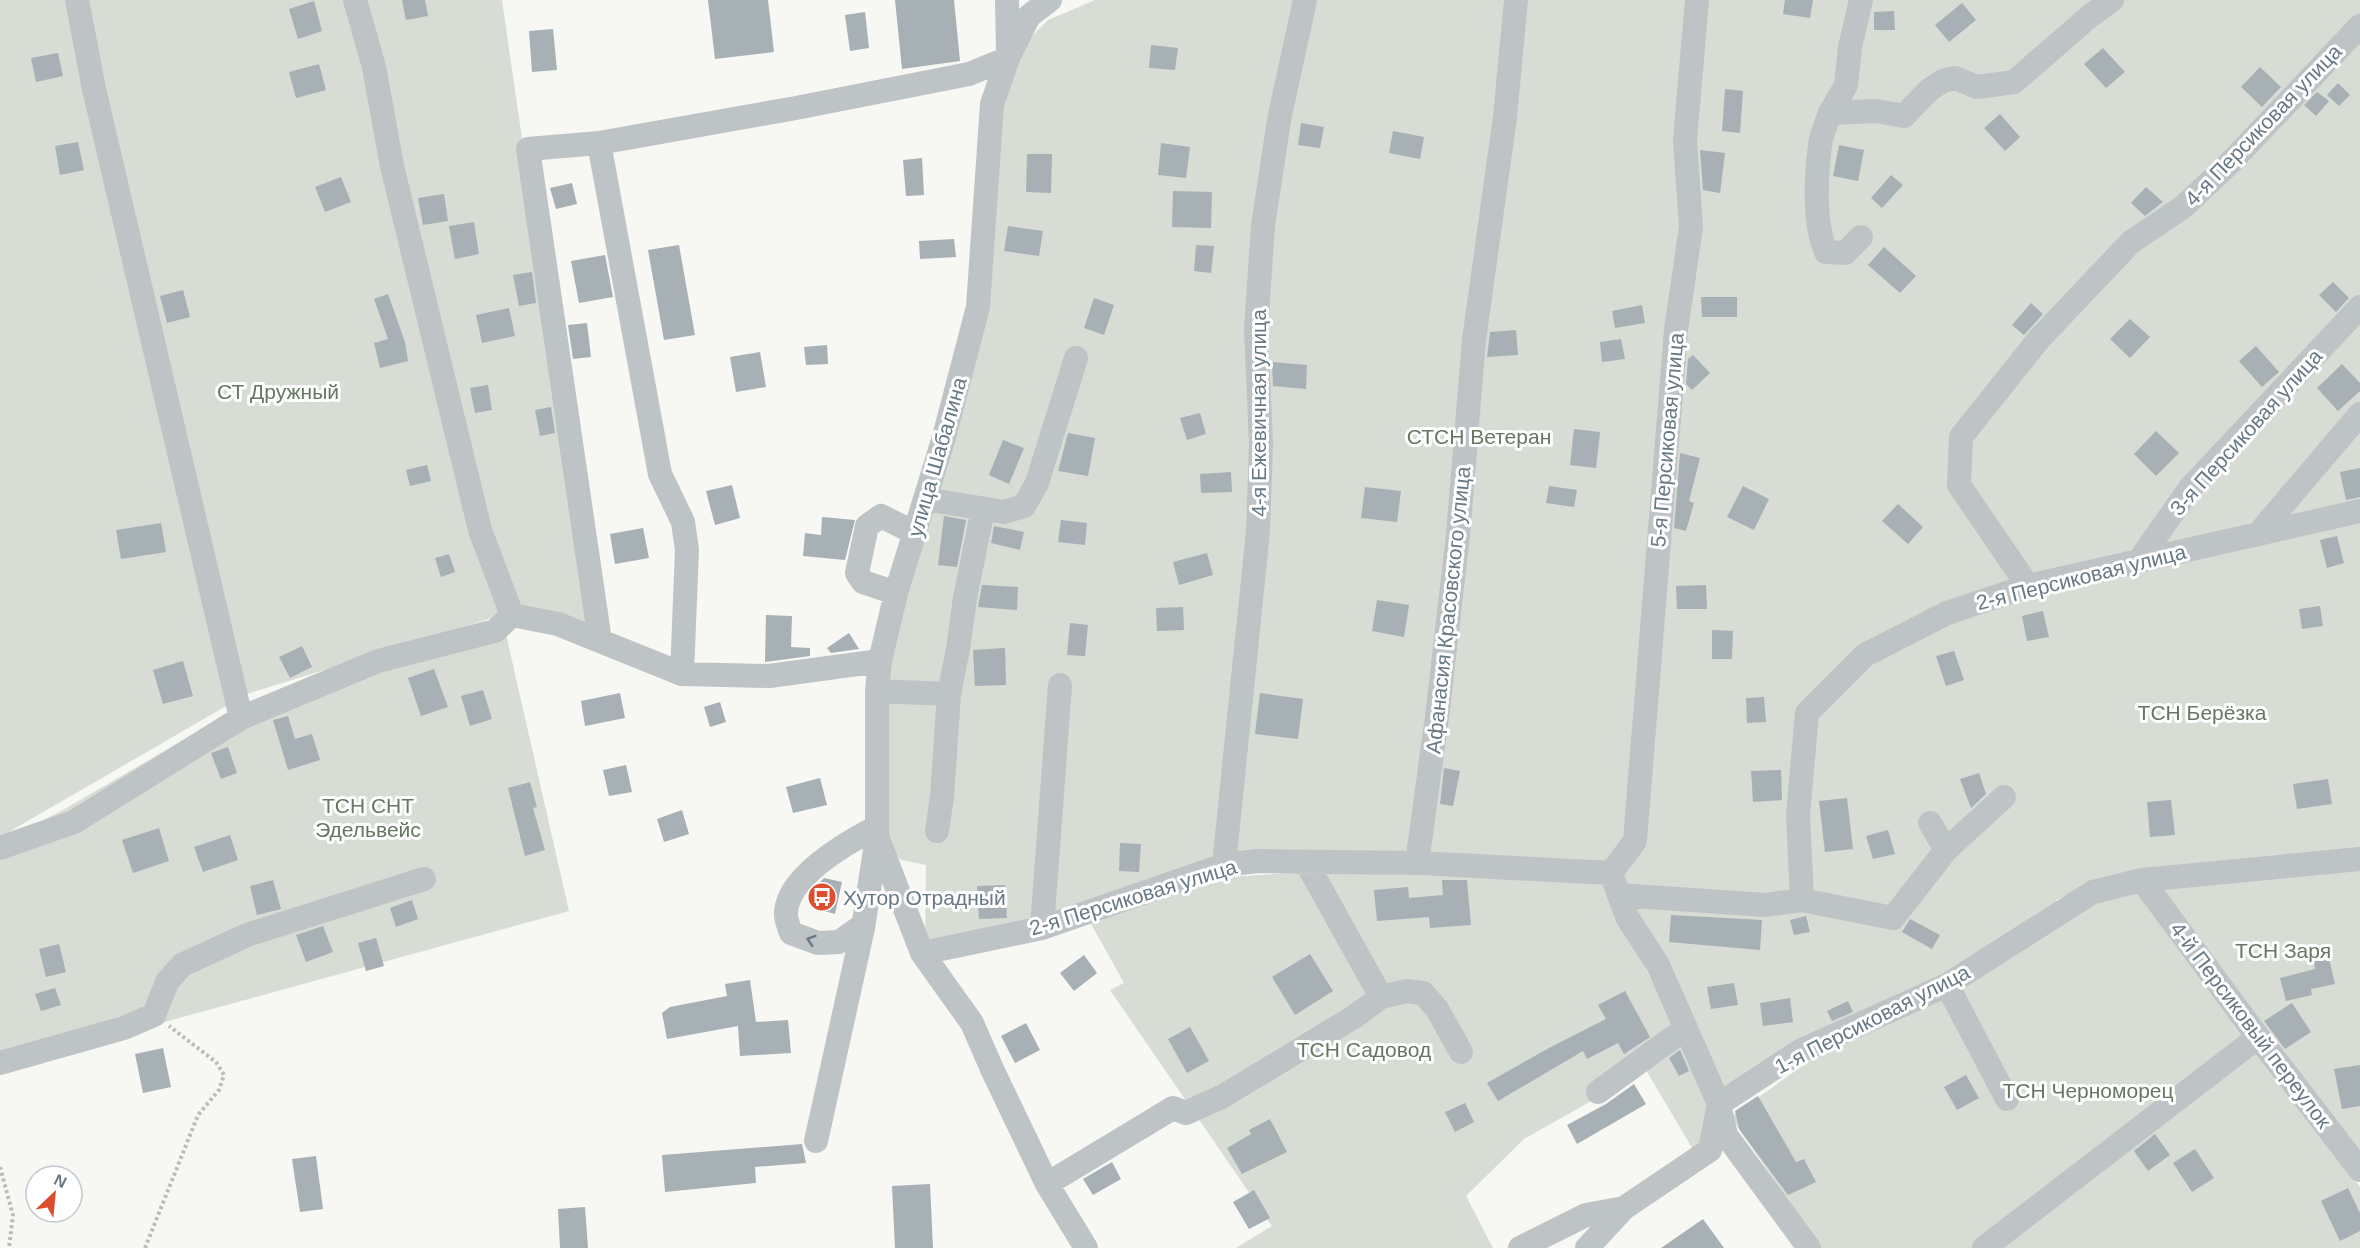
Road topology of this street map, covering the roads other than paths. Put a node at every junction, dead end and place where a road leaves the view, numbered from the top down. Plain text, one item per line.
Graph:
1 (77, 0) edge
2 (355, 0) edge
3 (1008, 0) edge
4 (1050, 0) edge
5 (1305, 0) edge
6 (1516, 0) edge
7 (1697, 0) edge
8 (1861, 0) edge
9 (2112, 0) edge
10 (2360, 26) edge
11 (1008, 58) junction
12 (1830, 113) junction
13 (599, 143) junction
14 (1861, 237) dead end
15 (2360, 307) edge
16 (1076, 358) dead end
17 (2360, 414) edge
18 (925, 499) junction
19 (983, 509) junction
20 (2360, 512) edge
21 (914, 532) junction
22 (2259, 533) junction
23 (2138, 562) junction
24 (2028, 586) junction
25 (896, 593) junction
26 (512, 615) junction
27 (600, 641) junction
28 (880, 661) junction
29 (682, 674) junction
30 (1060, 685) dead end
31 (877, 691) junction
32 (949, 694) junction
33 (241, 718) junction
34 (2004, 797) dead end
35 (1930, 824) dead end
36 (937, 831) dead end
37 (877, 832) junction
38 (0, 848) edge
39 (1946, 850) junction
40 (2360, 859) edge
41 (1306, 862) junction
42 (1417, 863) junction
43 (1224, 865) junction
44 (424, 879) dead end
45 (2142, 880) junction
46 (1619, 895) junction
47 (1802, 900) junction
48 (863, 926) junction
49 (1042, 928) junction
50 (922, 954) junction
51 (1947, 985) junction
52 (1381, 997) junction
53 (1686, 1028) junction
54 (2258, 1037) junction
55 (1461, 1052) dead end
56 (0, 1063) edge
57 (1598, 1092) dead end
58 (2007, 1099) dead end
59 (1719, 1104) junction
60 (816, 1141) dead end
61 (2360, 1170) edge
62 (1047, 1184) junction
63 (1624, 1208) junction
64 (1086, 1248) edge
65 (1520, 1248) edge
66 (1587, 1248) edge
67 (1809, 1248) edge
68 (1984, 1248) edge

1 - 33 street
2 - 26 street
3 - 11 street
4 - 11 street, улица Шабалина
5 - 43 street, 4-я Ежевичная улица
6 - 42 street, Афанасия Красовского улица
7 - 46 street, 5-я Персиковая улица
8 - 12 street
9 - 12 street
10 - 24 street, 4-я Персиковая улица
11 - 13 street
11 - 18 street, улица Шабалина
12 - 14 street
13 - 27 street
13 - 29 street
15 - 23 street, 3-я Персиковая улица
16 - 19 street
17 - 22 street
18 - 19 street
18 - 21 street, улица Шабалина
19 - 32 street
20 - 22 street, 2-я Персиковая улица
21 - 25 street, улица Шабалина
21 - 25 street
22 - 23 street, 2-я Персиковая улица
23 - 24 street, 2-я Персиковая улица
24 - 47 street, 2-я Персиковая улица
25 - 28 street, улица Шабалина
26 - 27 street
26 - 33 street
27 - 29 street
28 - 29 street
28 - 31 street, улица Шабалина
30 - 49 street
31 - 32 street
31 - 37 street, улица Шабалина
32 - 36 street
33 - 38 street
34 - 39 street
35 - 39 street
37 - 48 street, улица Шабалина
48 -> 37 street
37 - 50 street
39 - 47 street
40 - 45 street, 1-я Персиковая улица
41 - 42 street, 2-я Персиковая улица
41 - 43 street, 2-я Персиковая улица
41 - 52 street
42 - 46 street, 2-я Персиковая улица
43 - 49 street, 2-я Персиковая улица
44 - 56 street
45 - 51 street, 1-я Персиковая улица
45 - 54 street, 4-й Персиковый переулок
46 - 47 street
46 - 53 street
48 - 60 street, улица Шабалина
49 - 50 street, 2-я Персиковая улица
50 - 62 street
51 - 58 street
51 - 59 street, 1-я Персиковая улица
52 - 55 street
52 - 62 street
53 - 57 street
53 - 59 street
54 - 61 street, 4-й Персиковый переулок
54 - 68 street
59 - 63 street
59 - 67 street
62 - 64 street
63 - 65 street
63 - 66 street

